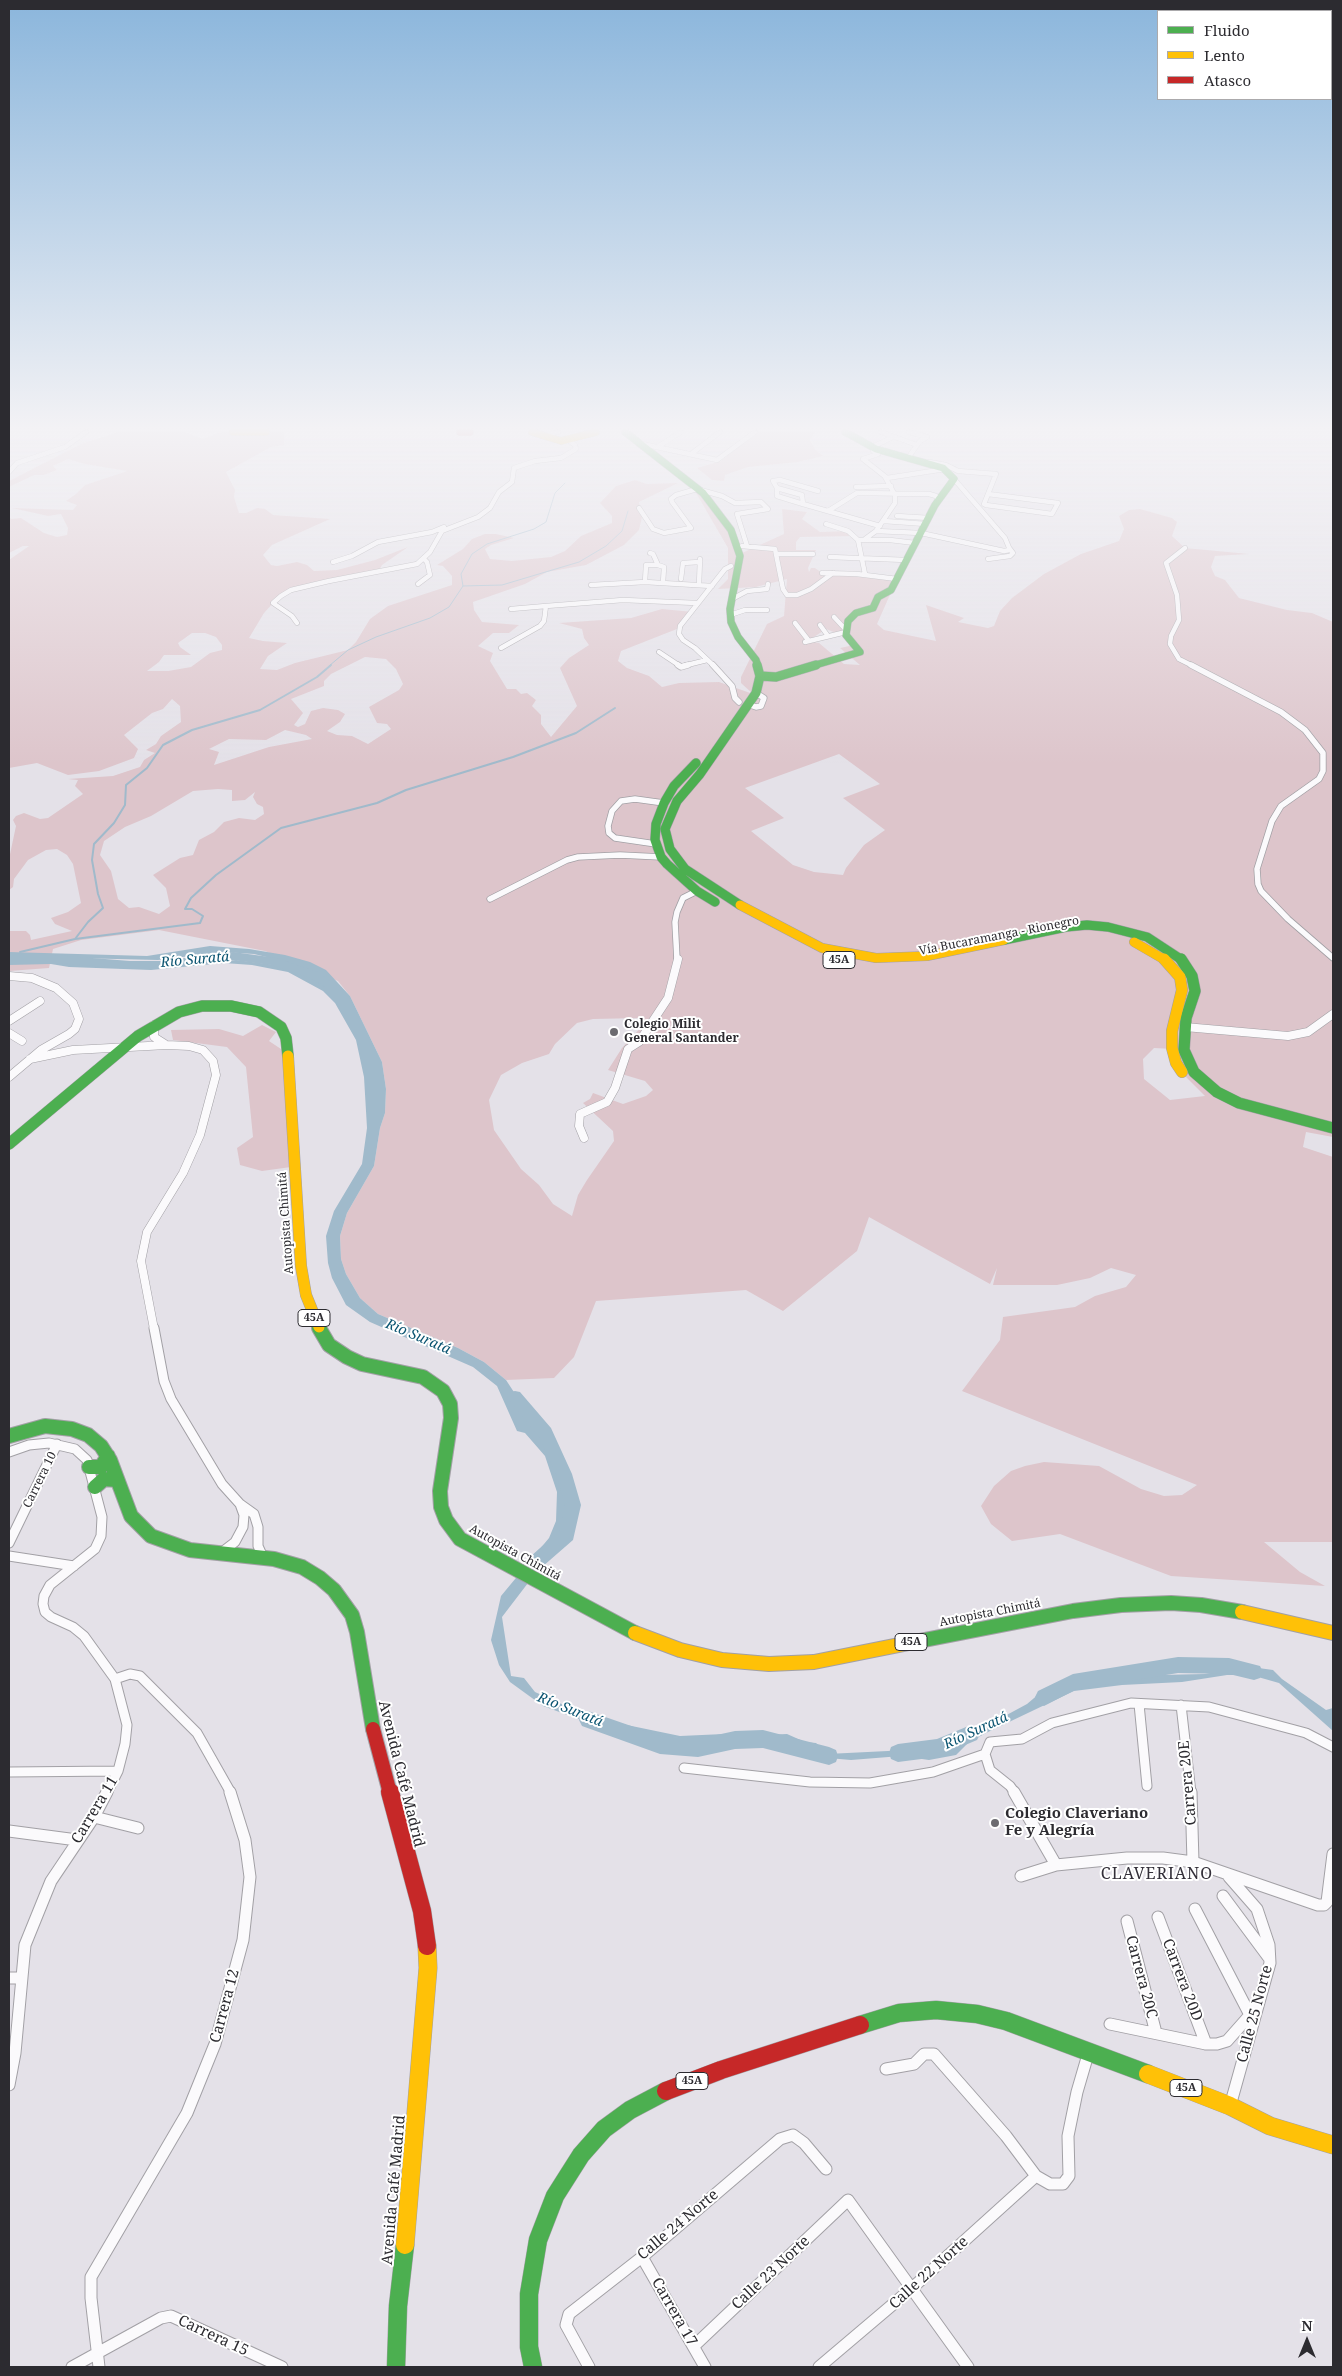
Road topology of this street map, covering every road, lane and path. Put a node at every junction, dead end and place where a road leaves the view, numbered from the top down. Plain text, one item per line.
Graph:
1 (376, 543) edge
2 (434, 543) edge
3 (728, 543) edge
4 (740, 543) edge
5 (742, 543) edge
6 (859, 543) edge
7 (915, 543) edge
8 (974, 543) edge
9 (1007, 543) edge
10 (742, 546) junction
11 (1185, 548) dead end
12 (1010, 549) junction
13 (650, 553) dead end
14 (776, 554) junction
15 (814, 554) dead end
16 (830, 558) dead end
17 (862, 558) junction
18 (988, 558) dead end
19 (424, 559) junction
20 (906, 560) junction
21 (333, 562) dead end
22 (658, 565) junction
23 (731, 566) junction
24 (664, 568) junction
25 (681, 569) junction
26 (822, 573) dead end
27 (833, 573) junction
28 (865, 574) junction
29 (681, 579) dead end
30 (897, 579) junction
31 (645, 582) junction
32 (736, 582) junction
33 (663, 583) junction
34 (418, 584) dead end
35 (768, 584) dead end
36 (591, 585) dead end
37 (699, 585) junction
38 (712, 586) junction
39 (747, 591) junction
40 (732, 601) junction
41 (697, 603) junction
42 (546, 606) junction
43 (511, 609) dead end
44 (744, 610) junction
45 (767, 610) dead end
46 (730, 615) junction
47 (834, 617) dead end
48 (297, 623) dead end
49 (795, 623) dead end
50 (820, 625) dead end
51 (846, 631) junction
52 (828, 636) junction
53 (501, 648) dead end
54 (659, 652) dead end
55 (707, 660) junction
56 (758, 685) junction
57 (743, 703) junction
58 (664, 803) junction
59 (656, 844) junction
60 (661, 857) junction
61 (697, 891) junction
62 (490, 899) dead end
63 (1333, 958) edge
64 (9, 976) edge
65 (40, 1001) dead end
66 (1333, 1014) edge
67 (9, 1021) edge
68 (154, 1025) junction
69 (1185, 1027) junction
70 (9, 1033) edge
71 (22, 1041) dead end
72 (167, 1045) junction
73 (126, 1047) junction
74 (99, 1050) junction
75 (30, 1059) junction
76 (106, 1062) junction
77 (9, 1077) edge
78 (1333, 1128) edge
79 (1333, 1137) edge
80 (584, 1138) dead end
81 (9, 1144) edge
82 (9, 1436) edge
83 (57, 1444) junction
84 (9, 1452) edge
85 (108, 1456) junction
86 (89, 1467) junction
87 (117, 1480) junction
88 (95, 1488) junction
89 (240, 1504) junction
90 (9, 1543) edge
91 (220, 1553) junction
92 (9, 1556) edge
93 (263, 1557) junction
94 (74, 1566) junction
95 (1285, 1622) junction
96 (1333, 1627) edge
97 (1333, 1633) edge
98 (115, 1679) junction
99 (1139, 1704) junction
100 (1181, 1705) junction
101 (1333, 1747) edge
102 (985, 1754) junction
103 (684, 1768) dead end
104 (118, 1771) junction
105 (9, 1772) edge
106 (1147, 1786) dead end
107 (94, 1818) junction
108 (138, 1828) dead end
109 (9, 1831) edge
110 (77, 1840) junction
111 (1333, 1854) edge
112 (1193, 1862) junction
113 (1056, 1865) junction
114 (1228, 1875) junction
115 (1021, 1876) dead end
116 (1223, 1896) dead end
117 (1195, 1909) dead end
118 (1158, 1917) dead end
119 (1127, 1921) dead end
120 (1270, 1959) junction
121 (9, 1978) edge
122 (22, 1978) junction
123 (1262, 1989) junction
124 (1250, 2015) junction
125 (1110, 2024) dead end
126 (1156, 2033) junction
127 (1206, 2044) junction
128 (1089, 2051) junction
129 (886, 2069) dead end
130 (9, 2084) edge
131 (1230, 2106) junction
132 (1333, 2145) edge
133 (826, 2169) dead end
134 (1036, 2176) junction
135 (642, 2257) junction
136 (911, 2289) junction
137 (694, 2346) junction
138 (97, 2361) edge
139 (72, 2367) edge
140 (282, 2367) edge
141 (396, 2367) edge
142 (533, 2367) edge
143 (589, 2367) edge
144 (705, 2367) edge
145 (820, 2367) edge
146 (968, 2367) edge

1 - 21 street
2 - 19 street
3 - 23 main road, Vía Bucaramanga - Rionegro / 45A
4 - 10 main road, Vía Bucaramanga - Rionegro / 45A
5 - 10 street
6 - 17 street
7 - 20 main road
8 - 12 street
9 - 12 street
10 - 14 street
10 - 32 main road, Vía Bucaramanga - Rionegro / 45A
11 - 63 street
12 - 18 street
13 - 22 street
14 - 15 street
14 - 27 street
16 - 17 street
17 - 20 street
17 - 28 street
19 - 34 street
19 - 48 street
20 - 30 main road
22 - 24 street
22 - 31 street
23 - 38 street
23 - 57 main road, Vía Bucaramanga - Rionegro / 45A
24 - 25 street
24 - 33 street
25 - 29 street
25 - 37 street
26 - 27 street
27 - 28 street
28 - 30 street
30 - 51 main road
31 - 33 street
31 - 36 street
32 - 39 street
32 - 40 main road, Vía Bucaramanga - Rionegro / 45A
33 - 37 street
35 - 39 street
37 - 38 street
38 - 41 street
39 - 40 street
40 - 44 street
40 - 46 main road, Vía Bucaramanga - Rionegro / 45A
41 - 42 street
41 - 55 street
42 - 43 street
42 - 53 street
44 - 45 street
44 - 46 street
46 - 56 main road, Vía Bucaramanga - Rionegro / 45A
47 - 51 street
49 - 52 street
50 - 52 street
51 - 52 street
51 - 56 main road
54 - 55 street
55 - 57 street
56 - 57 main road, Vía Bucaramanga - Rionegro / 45A
57 - 58 main road, Vía Bucaramanga - Rionegro / 45A
57 - 69 main road, Vía Bucaramanga - Rionegro / 45A
58 - 59 main road, Vía Bucaramanga - Rionegro / 45A
58 - 59 street
59 - 60 main road, Vía Bucaramanga - Rionegro / 45A
60 - 61 main road, Vía Bucaramanga - Rionegro / 45A
60 - 62 street
61 - 79 main road, Vía Bucaramanga - Rionegro / 45A
61 - 80 street
64 - 75 street
65 - 67 street
66 - 69 street
68 - 72 street
68 - 73 main road, Autopista Chimitá / 45A
68 - 95 main road, Autopista Chimitá / 45A
69 - 78 main road, Vía Bucaramanga - Rionegro / 45A
70 - 71 street
72 - 73 street
72 - 89 street
73 - 74 street
73 - 76 main road, Autopista Chimitá / 45A
74 - 75 street
74 - 76 street
75 - 77 street
76 - 81 main road, Autopista Chimitá / 45A
82 - 85 main road, Avenida Café Madrid
83 - 84 street, Carrera 11
83 - 86 street, Carrera 11
83 - 90 street, Carrera 10
85 - 86 main road
85 - 87 main road, Avenida Café Madrid
86 - 88 street, Carrera 11
87 - 88 main road
87 - 91 main road, Avenida Café Madrid
88 - 94 street, Carrera 11
89 - 91 street
89 - 93 street
91 - 93 main road, Avenida Café Madrid
92 - 94 street
93 - 141 main road, Avenida Café Madrid
94 - 98 street, Carrera 11
95 - 96 main road, Autopista Chimitá
95 - 97 main road, Autopista Chimitá
98 - 104 street, Carrera 11
98 - 138 street, Carrera 12
99 - 100 street
99 - 102 street
99 - 106 street
100 - 101 street
100 - 112 street, Carrera 20E
102 - 103 street
102 - 113 street
104 - 105 street
104 - 107 street, Carrera 11
107 - 108 street
107 - 110 street, Carrera 11
109 - 110 street
110 - 122 street, Carrera 11
111 - 114 street
112 - 113 street, Calle 25 Norte
112 - 114 street, Calle 25 Norte
113 - 115 street, Calle 25 Norte
114 - 120 street, Calle 25 Norte
116 - 120 street
117 - 124 street
118 - 127 street, Carrera 20D
119 - 126 street, Carrera 20C
120 - 123 street, Calle 25 Norte
121 - 122 street
122 - 130 street, Carrera 11
123 - 124 street
123 - 131 street, Calle 25 Norte
124 - 127 street
125 - 126 street
126 - 127 street
128 - 131 main road, 45A
128 - 134 street
128 - 142 main road, 45A
129 - 134 street
131 - 132 main road, 45A
133 - 135 street, Calle 24 Norte
134 - 136 street, Calle 22 Norte
135 - 137 street, Carrera 17
135 - 143 street, Calle 24 Norte
136 - 137 street, Calle 23 Norte
136 - 145 street, Calle 22 Norte
136 - 146 street
137 - 144 street, Carrera 17
138 - 139 street
138 - 140 street, Carrera 15

